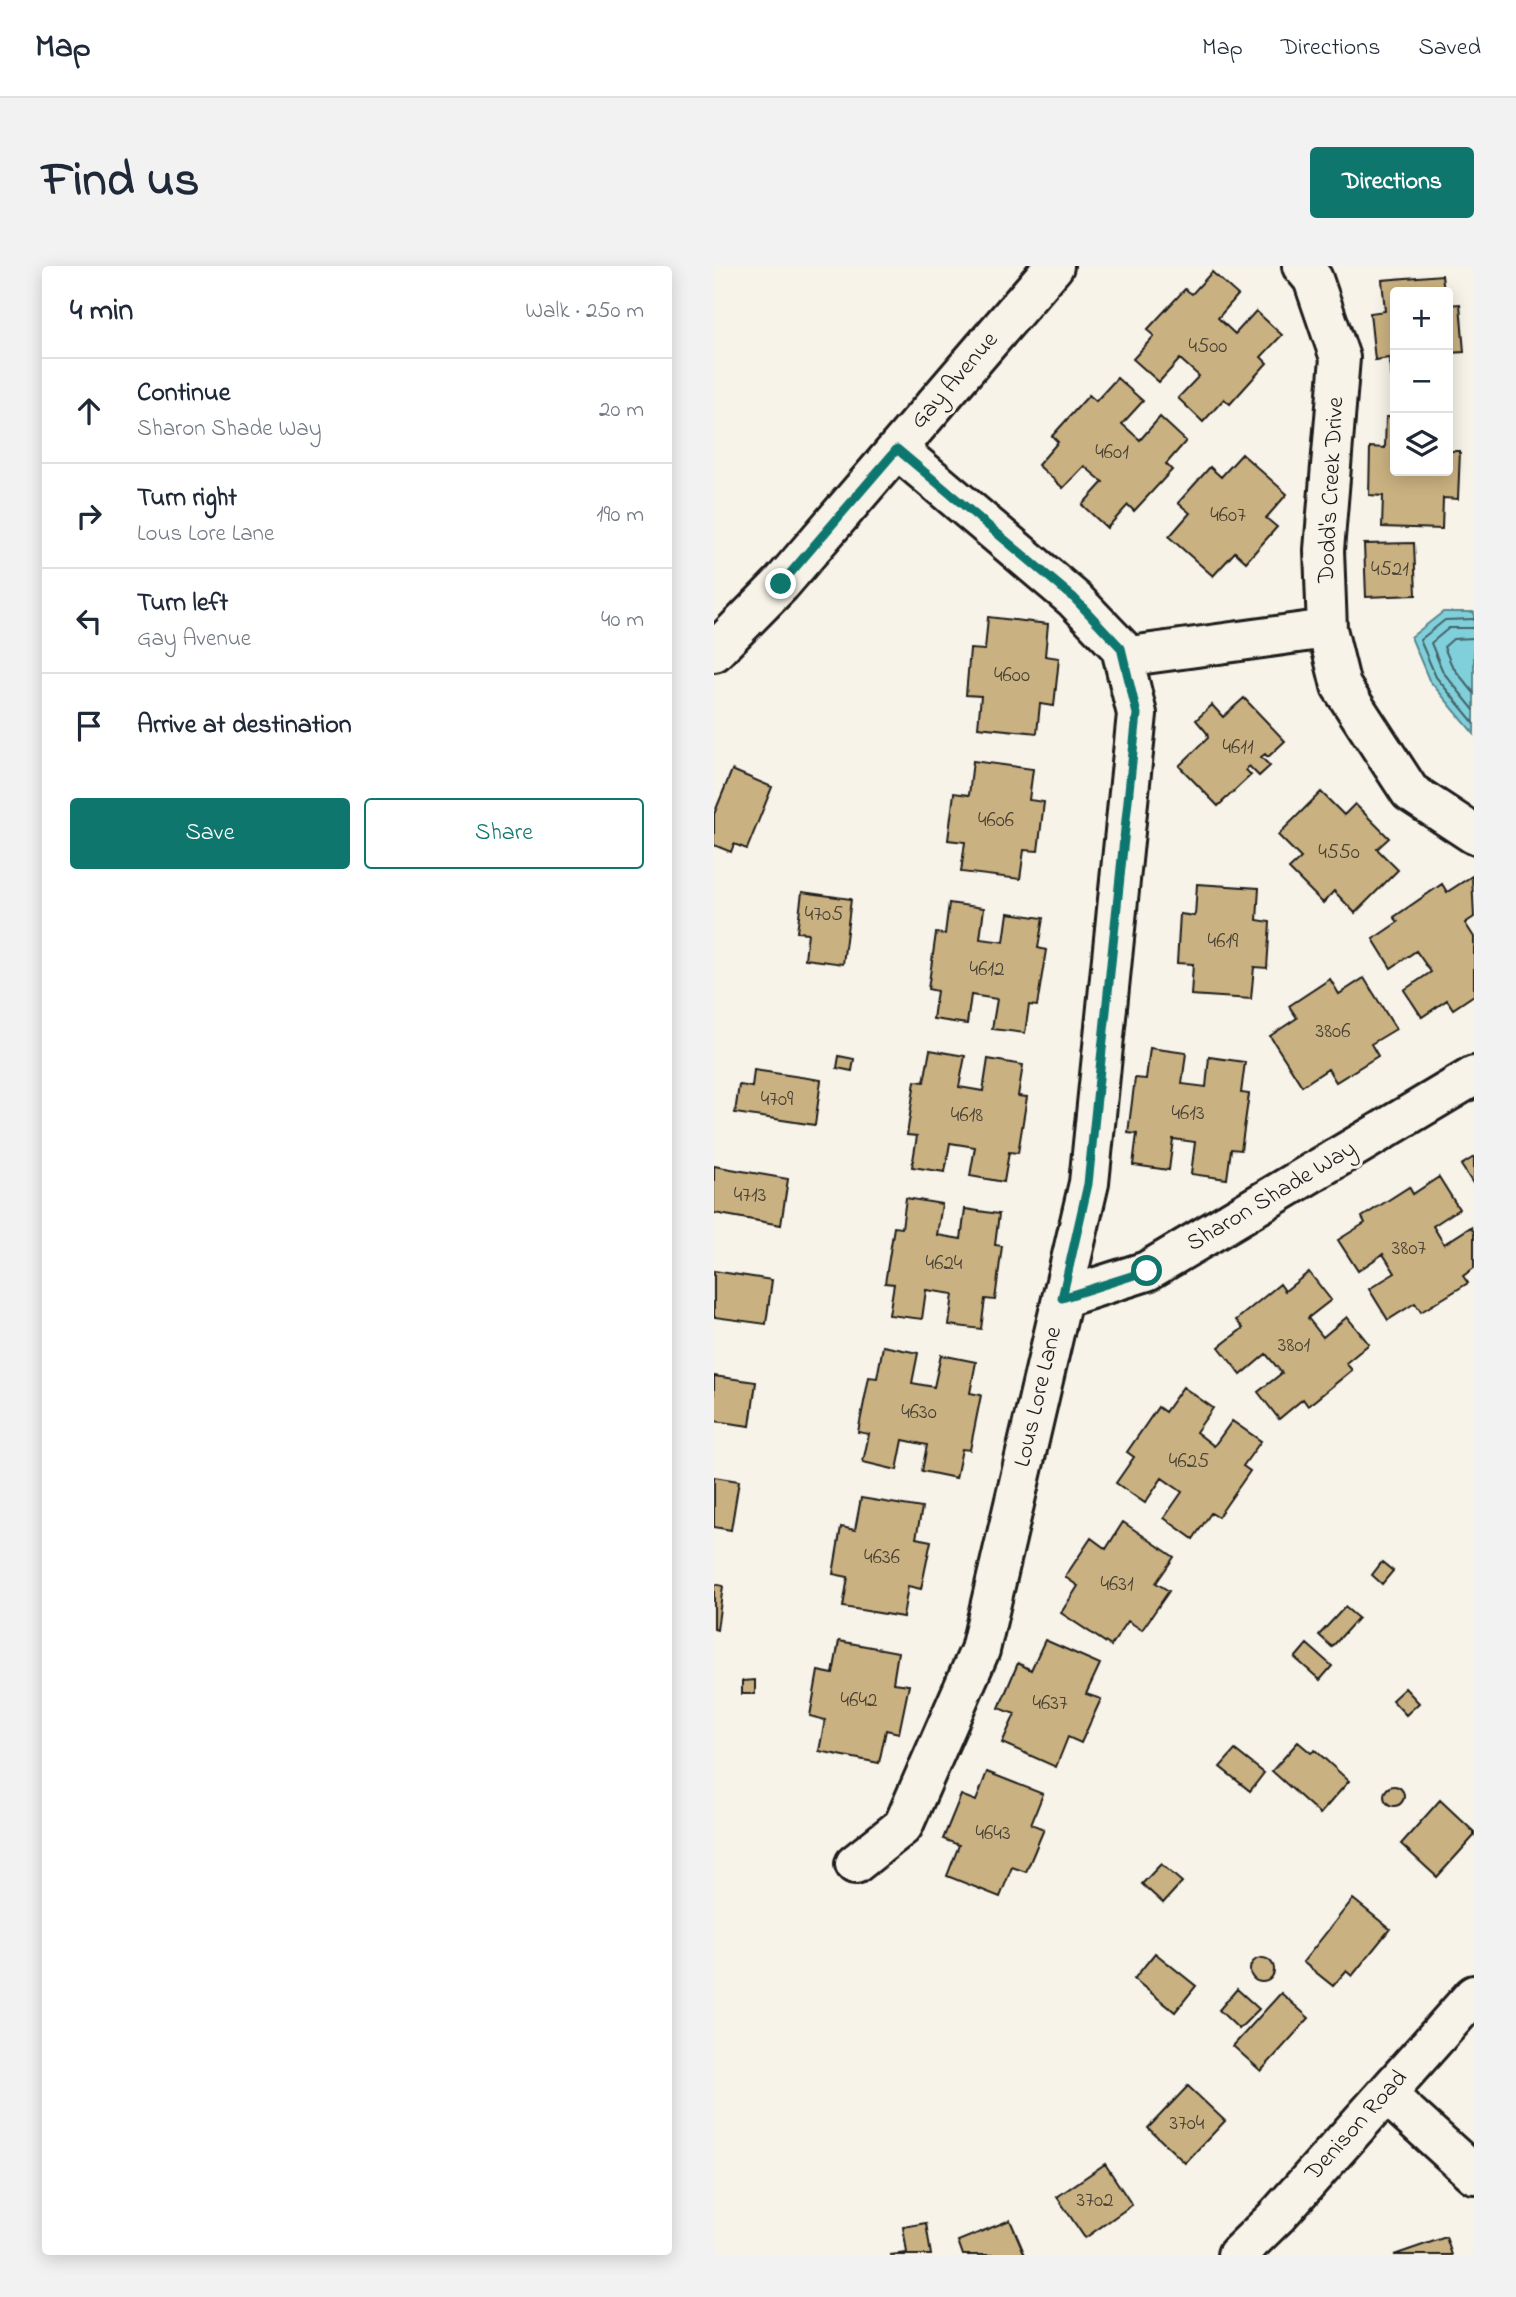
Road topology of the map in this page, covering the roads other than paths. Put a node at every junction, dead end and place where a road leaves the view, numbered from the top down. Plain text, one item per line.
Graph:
1 (1054, 266) edge
2 (1303, 266) edge
3 (897, 449) junction
4 (1327, 629) junction
5 (714, 652) edge
6 (1123, 657) junction
7 (1474, 834) edge
8 (1474, 1076) edge
9 (1062, 1298) junction
10 (856, 1864) dead end
11 (1474, 1995) edge
12 (1386, 2094) junction
13 (1474, 2174) edge
14 (1237, 2255) edge

1 - 3 street, Gay Avenue
2 - 4 street, Dodd's Creek Drive
3 - 5 street, Gay Avenue
3 - 6 street, Lous Lore Lane
4 - 6 street
4 - 7 street, Dodd's Creek Drive
6 - 9 street, Lous Lore Lane
8 - 9 street, Sharon Shade Way
9 - 10 street, Lous Lore Lane
11 - 12 street, Denison Road
12 - 13 street
12 - 14 street, Denison Road

